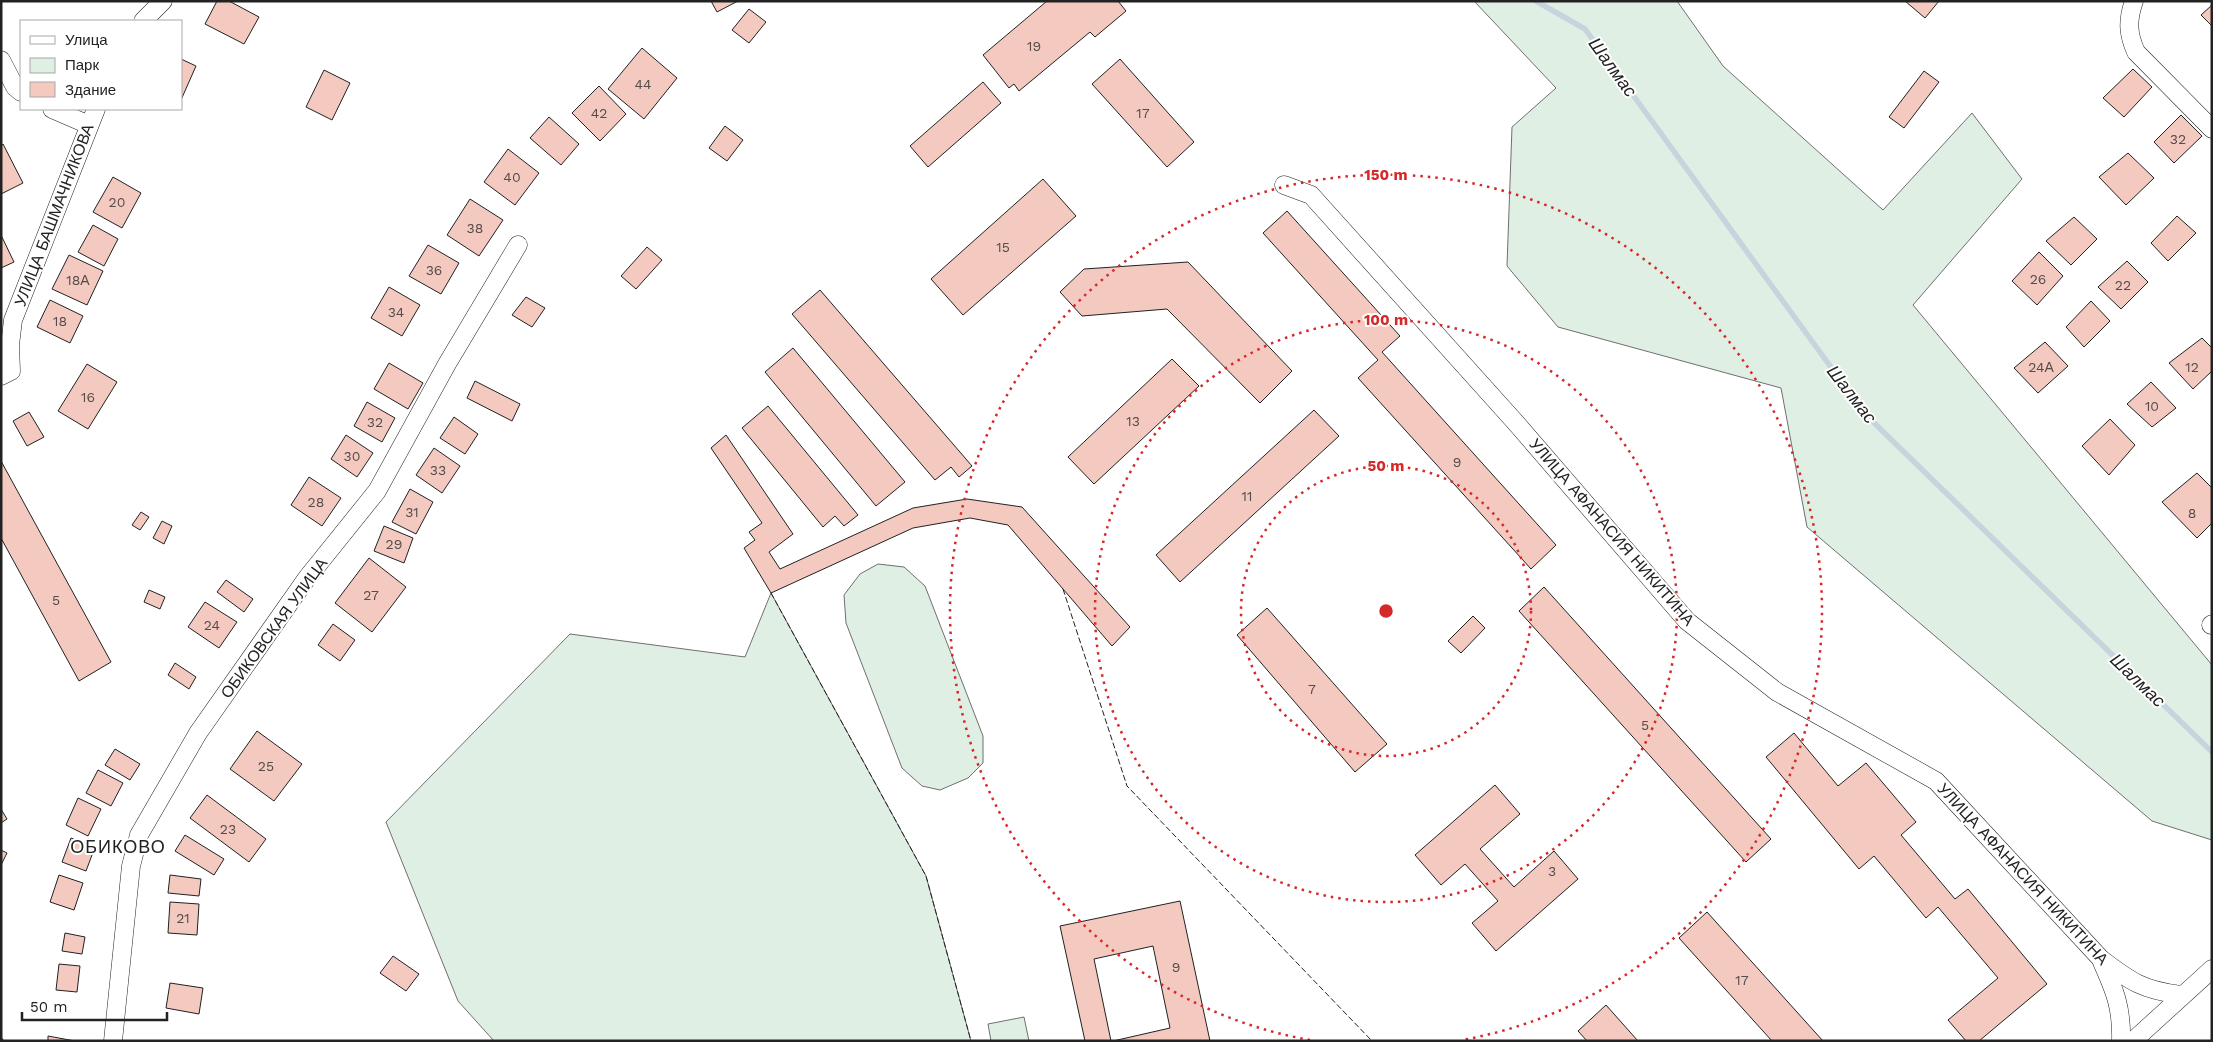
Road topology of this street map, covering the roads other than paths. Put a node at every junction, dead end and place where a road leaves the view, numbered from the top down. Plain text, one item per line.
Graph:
1 (163, 1) edge
2 (2134, 1) edge
3 (144, 20) edge
4 (1, 60) edge
5 (20, 91) edge
6 (57, 110) edge
7 (92, 117) edge
8 (2212, 129) edge
9 (1284, 185) dead end
10 (518, 245) dead end
11 (1, 376) edge
12 (2101, 959) junction
13 (2212, 969) edge
14 (2181, 995) junction
15 (113, 1041) edge
16 (2122, 1041) edge
17 (2133, 1041) edge

1 - 3 street
2 - 8 street
4 - 5 street
6 - 7 street
7 - 11 street, УЛИЦА БАШМАЧНИКОВА
9 - 12 street, УЛИЦА АФАНАСИЯ НИКИТИНА
10 - 15 street, ОБИКОВСКАЯ УЛИЦА
12 - 14 street, УЛИЦА АФАНАСИЯ НИКИТИНА
12 - 16 street
13 - 14 street
14 - 17 street

